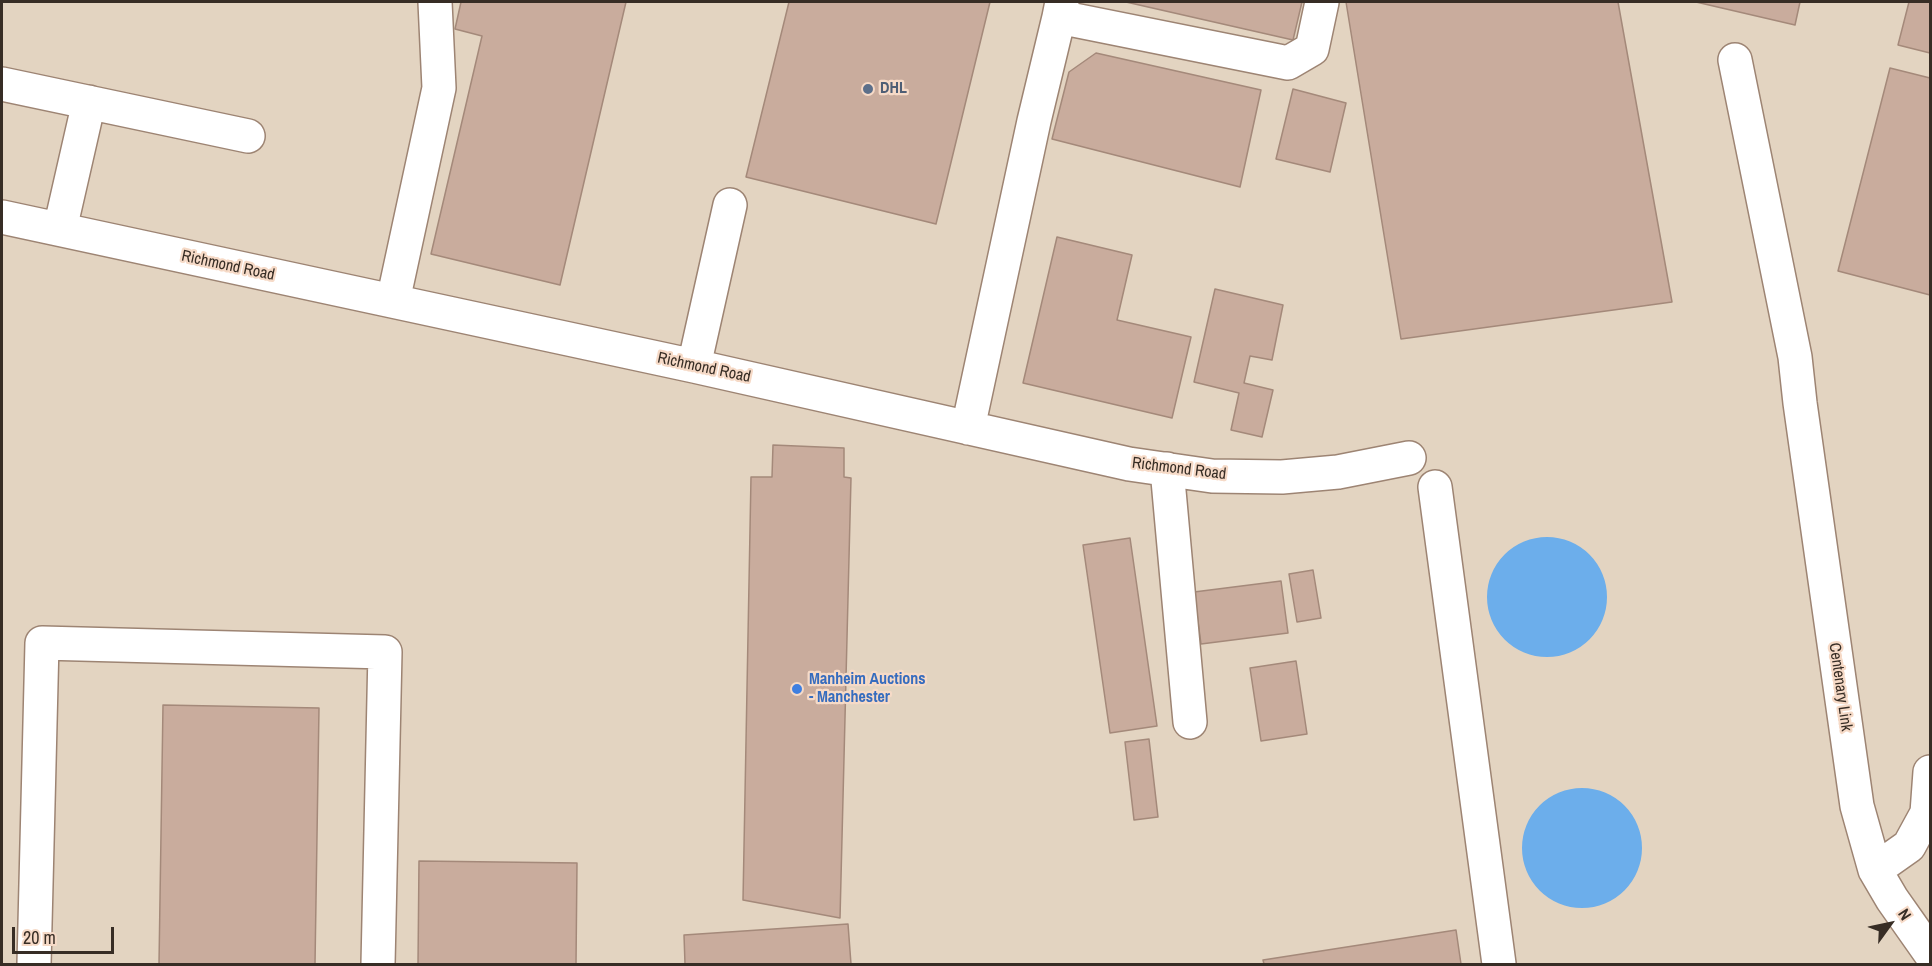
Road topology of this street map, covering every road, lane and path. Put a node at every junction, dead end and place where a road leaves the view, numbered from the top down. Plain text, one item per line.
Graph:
1 (435, 2) edge
2 (1322, 2) edge
3 (1061, 9) edge
4 (1735, 60) dead end
5 (2, 84) edge
6 (89, 102) junction
7 (248, 136) dead end
8 (730, 205) dead end
9 (2, 217) edge
10 (60, 230) junction
11 (393, 302) junction
12 (694, 366) junction
13 (968, 428) junction
14 (1409, 458) dead end
15 (1167, 470) junction
16 (1436, 487) dead end
17 (1190, 722) dead end
18 (1930, 772) edge
19 (1920, 851) edge
20 (1875, 870) junction
21 (1930, 953) edge
22 (34, 964) edge
23 (378, 964) edge
24 (1499, 964) edge

1 - 11 street
2 - 3 street
3 - 13 street
4 - 20 street, Centenary Link
5 - 6 street
6 - 7 street
6 - 10 street
8 - 12 street
9 - 10 street, Richmond Road
10 - 11 street, Richmond Road
11 - 12 street, Richmond Road
12 - 13 street, Richmond Road
13 - 15 street, Richmond Road
14 - 15 street, Richmond Road
15 - 17 street
16 - 24 street
18 - 19 street
19 - 20 street
20 - 21 street, Centenary Link
22 - 23 street

